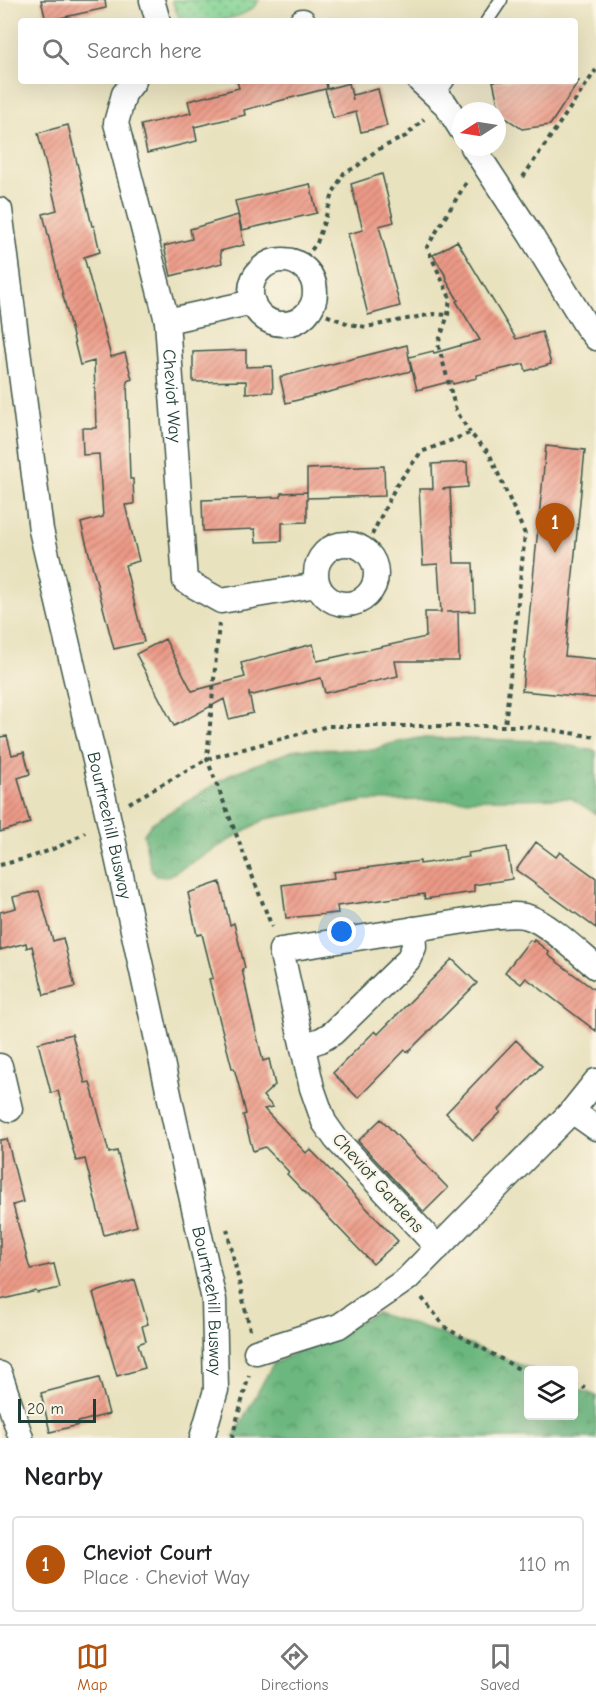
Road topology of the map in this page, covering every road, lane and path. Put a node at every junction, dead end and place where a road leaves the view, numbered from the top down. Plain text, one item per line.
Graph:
1 (152, 0) edge
2 (501, 0) edge
3 (157, 18) edge
4 (489, 18) edge
5 (596, 70) edge
6 (132, 84) edge
7 (437, 90) edge
8 (452, 114) edge
9 (475, 156) edge
10 (479, 156) edge
11 (508, 200) junction
12 (0, 210) edge
13 (300, 264) junction
14 (253, 302) junction
15 (310, 309) junction
16 (448, 315) junction
17 (167, 321) junction
18 (596, 338) edge
19 (471, 433) junction
20 (364, 551) junction
21 (317, 585) junction
22 (221, 601) junction
23 (505, 726) junction
24 (596, 737) edge
25 (207, 759) junction
26 (108, 816) junction
27 (0, 865) edge
28 (413, 929) junction
29 (281, 950) junction
30 (596, 967) edge
31 (303, 1046) junction
32 (1, 1076) edge
33 (596, 1081) edge
34 (10, 1109) dead end
35 (572, 1112) junction
36 (596, 1128) edge
37 (438, 1248) junction
38 (407, 1279) junction
39 (255, 1352) joint
40 (524, 1372) edge
41 (0, 1374) edge
42 (578, 1386) edge
43 (585, 1388) dead end
44 (21, 1438) edge
45 (202, 1438) edge
46 (232, 1438) edge

1 - 3 street
2 - 4 lane
5 - 11 path
6 - 17 street, Cheviot Way
7 - 8 street
7 - 13 path
9 - 16 path
10 - 11 street
11 - 18 street
12 - 26 street, Bourtreehill Busway
13 - 14 street
13 - 15 street
14 - 15 street
14 - 17 street
15 - 16 path
16 - 19 path
17 - 22 street, Cheviot Way
19 - 20 path
19 - 23 path
20 - 21 street
20 - 21 street
21 - 22 street
22 - 25 path
23 - 24 path
23 - 25 path
25 - 26 path
25 - 29 path
26 - 27 path
26 - 45 street, Bourtreehill Busway
28 - 29 street
28 - 30 street
28 - 31 street
29 - 31 street, Cheviot Gardens
31 - 37 street, Cheviot Gardens
32 - 34 street
33 - 35 street, Cheviot Gardens
35 - 36 street
35 - 37 street, Cheviot Gardens
37 - 38 street, Cheviot Gardens
38 - 39 street, Cheviot Gardens
38 - 40 path
39 - 46 path
41 - 44 street
42 - 43 path

